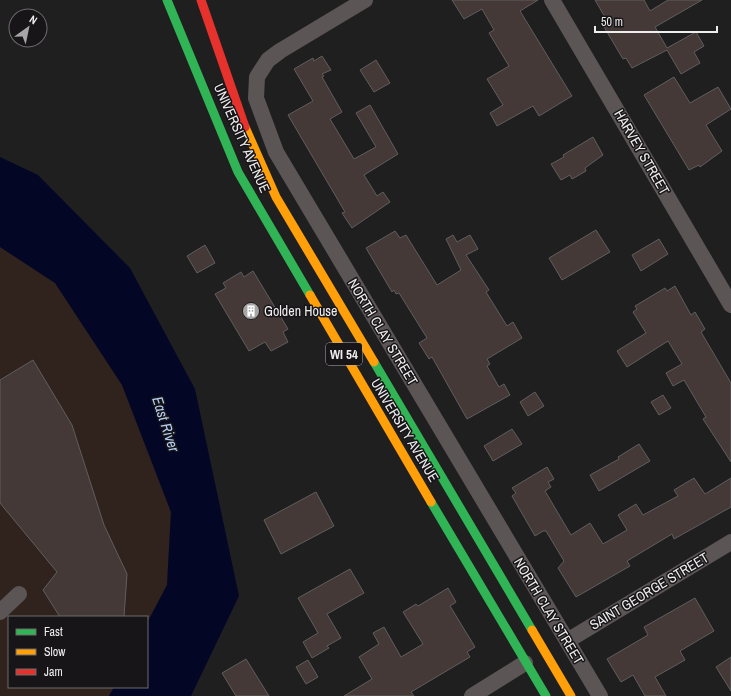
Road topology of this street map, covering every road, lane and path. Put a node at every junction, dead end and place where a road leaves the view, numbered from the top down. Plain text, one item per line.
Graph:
1 (167, 0) edge
2 (201, 0) edge
3 (365, 0) edge
4 (552, 0) edge
5 (731, 305) edge
6 (731, 542) edge
7 (19, 594) dead end
8 (0, 612) edge
9 (567, 641) junction
10 (525, 662) junction
11 (472, 696) edge
12 (546, 696) edge
13 (571, 696) edge
14 (600, 696) edge

1 - 10 main road, UNIVERSITY AVENUE / WI 54
2 - 13 main road, UNIVERSITY AVENUE / WI 54
3 - 9 street, NORTH CLAY STREET
4 - 5 street, HARVEY STREET
6 - 9 street, SAINT GEORGE STREET
7 - 8 street
9 - 14 street, NORTH CLAY STREET
10 - 11 street
10 - 12 main road, UNIVERSITY AVENUE / WI 54

